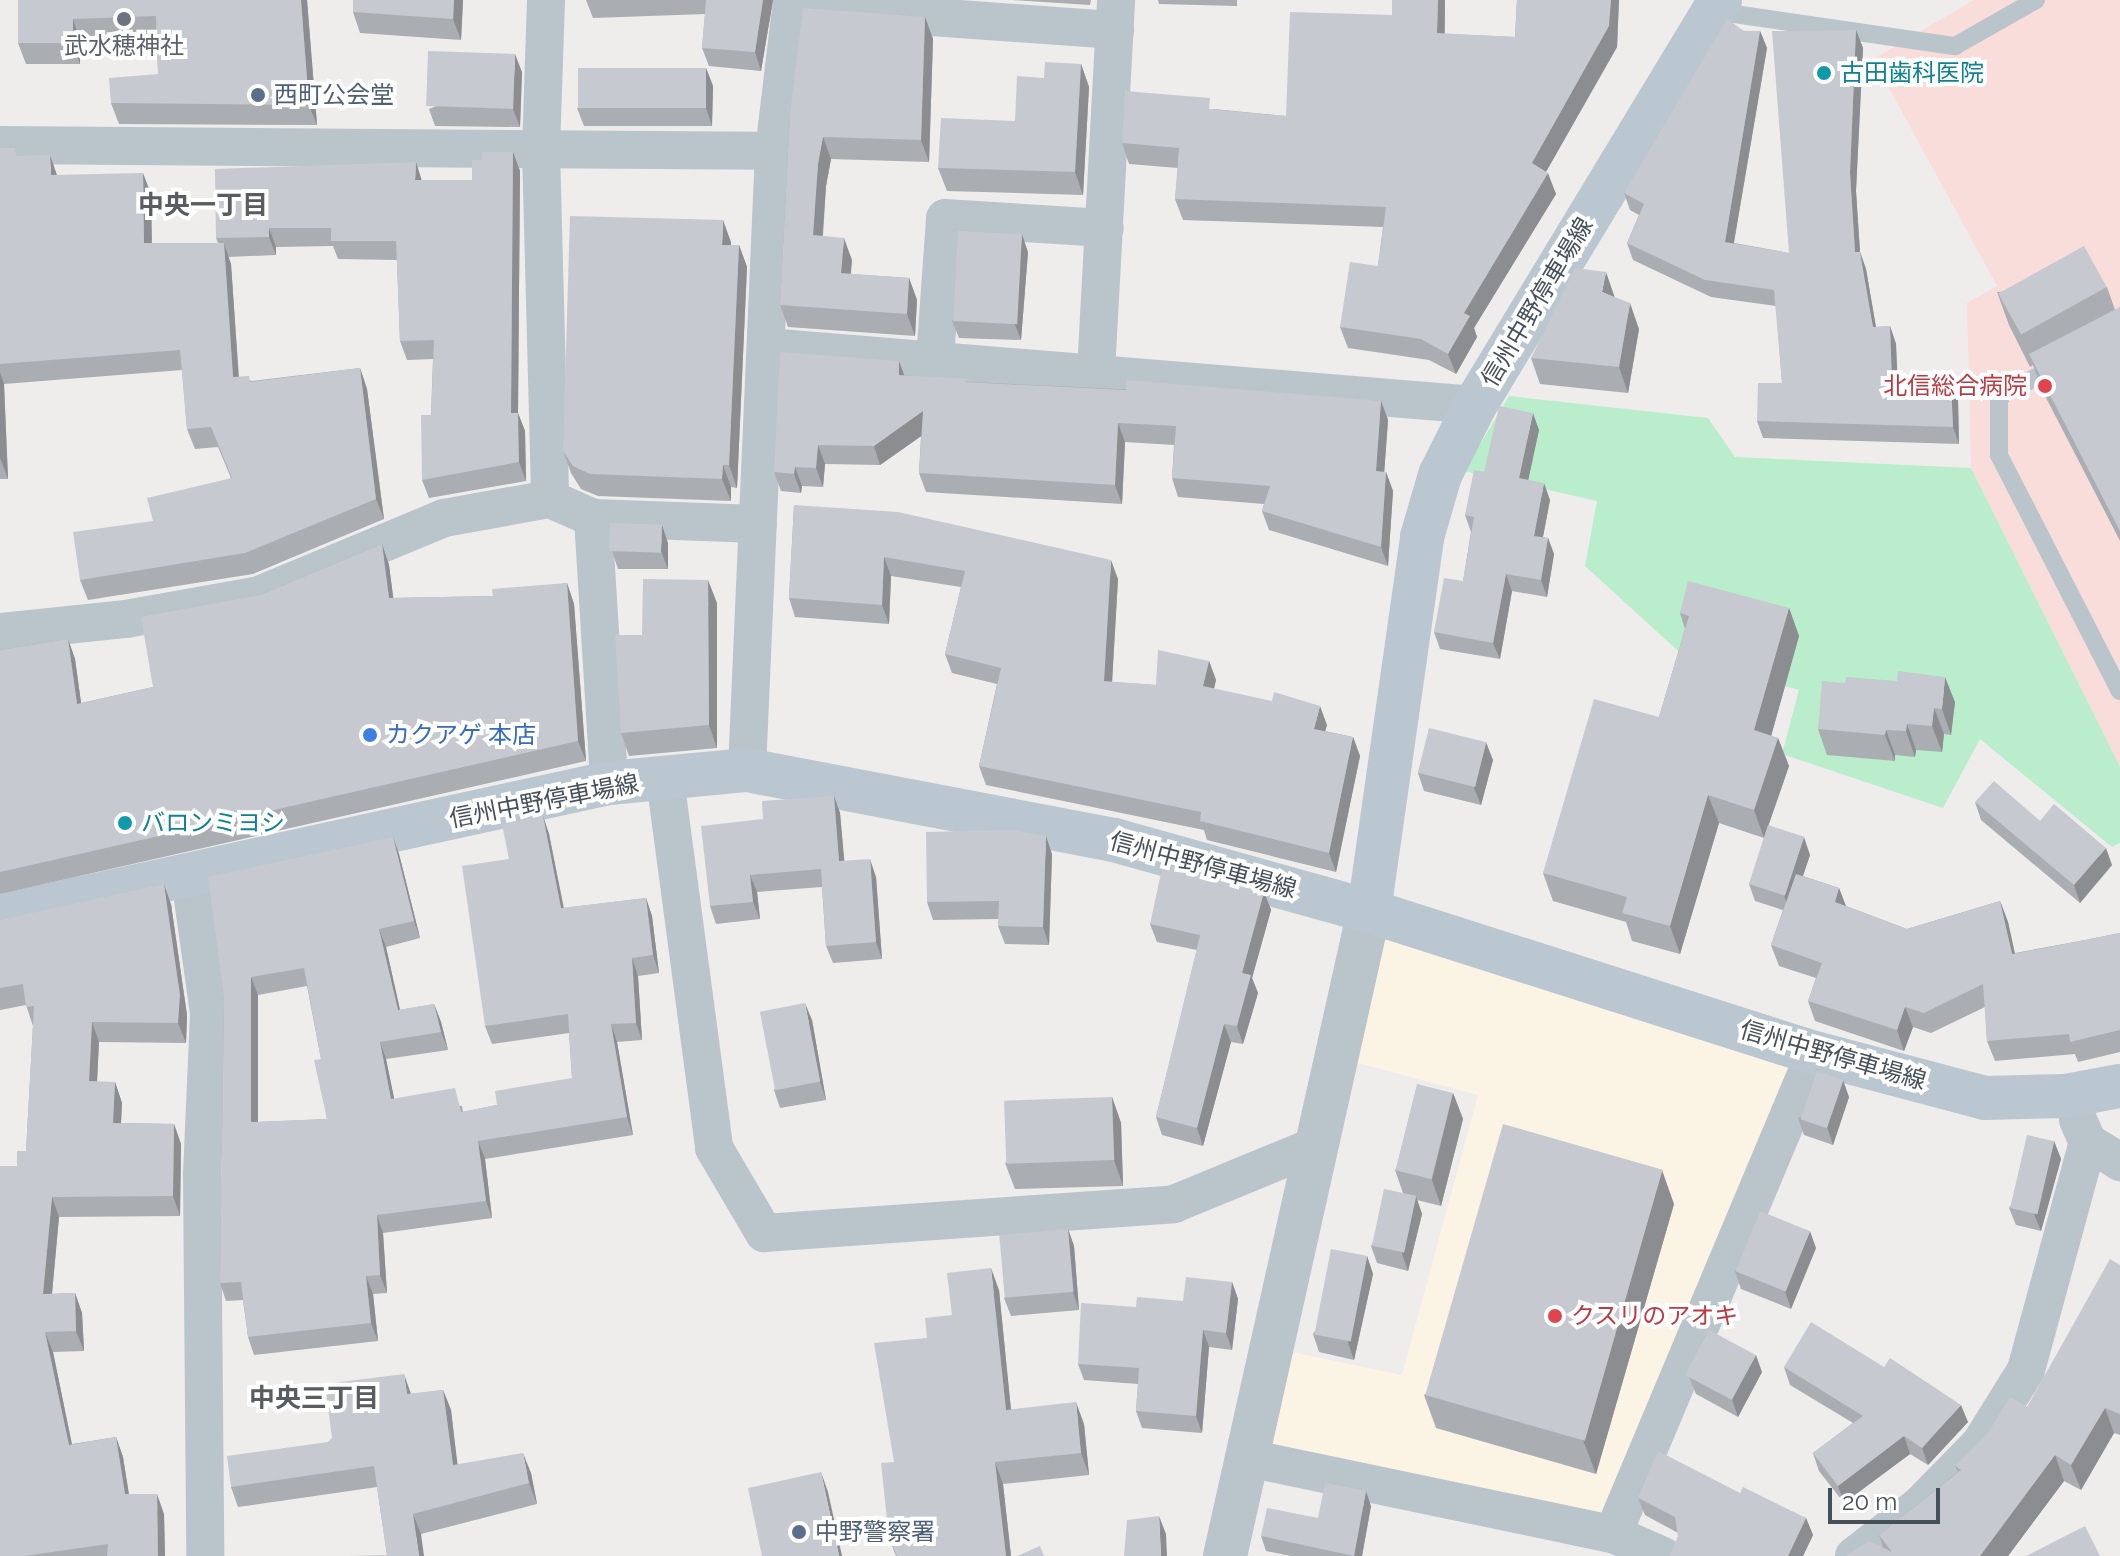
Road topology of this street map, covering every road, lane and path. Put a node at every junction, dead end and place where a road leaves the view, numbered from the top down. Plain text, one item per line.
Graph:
1 (546, 0) edge
2 (2036, 0) edge
3 (792, 4) edge
4 (1717, 5) edge
5 (1116, 15) edge
6 (0, 145) edge
7 (541, 149) junction
8 (774, 151) junction
9 (1105, 228) junction
10 (767, 347) junction
11 (2080, 354) edge
12 (935, 359) junction
13 (1096, 372) junction
14 (1475, 405) junction
15 (550, 499) junction
16 (593, 518) junction
17 (758, 524) junction
18 (0, 632) edge
19 (2120, 691) edge
20 (747, 770) junction
21 (665, 779) junction
22 (609, 783) junction
23 (190, 878) junction
24 (1369, 911) junction
25 (0, 916) edge
26 (1815, 1053) junction
27 (2120, 1086) edge
28 (2066, 1096) junction
29 (2088, 1142) junction
30 (1315, 1146) junction
31 (2120, 1162) edge
32 (1248, 1458) junction
33 (1613, 1534) junction
34 (205, 1556) edge
35 (1225, 1556) edge
36 (1663, 1556) edge
37 (1854, 1556) edge

1 - 7 street
2 - 4 lane
3 - 5 street
3 - 8 street
4 - 14 main road, 信州中野停車場線
5 - 9 street
6 - 7 street
7 - 8 street
7 - 15 street
8 - 10 street
9 - 12 street
9 - 13 street
10 - 12 street
10 - 17 street
11 - 19 lane
12 - 13 street
13 - 14 street
14 - 24 main road, 信州中野停車場線
15 - 16 street
15 - 18 street
16 - 17 street
16 - 22 street
17 - 20 street
20 - 21 main road, 信州中野停車場線
20 - 24 main road, 信州中野停車場線
21 - 22 main road, 信州中野停車場線
21 - 30 street
22 - 23 main road, 信州中野停車場線
23 - 25 main road, 信州中野停車場線
23 - 34 street
24 - 26 main road, 信州中野停車場線
24 - 30 street
26 - 28 main road, 信州中野停車場線
26 - 33 street
27 - 28 main road, 信州中野停車場線
28 - 29 street
29 - 31 street
29 - 37 street
30 - 32 street
32 - 33 street
32 - 35 street
33 - 36 street

